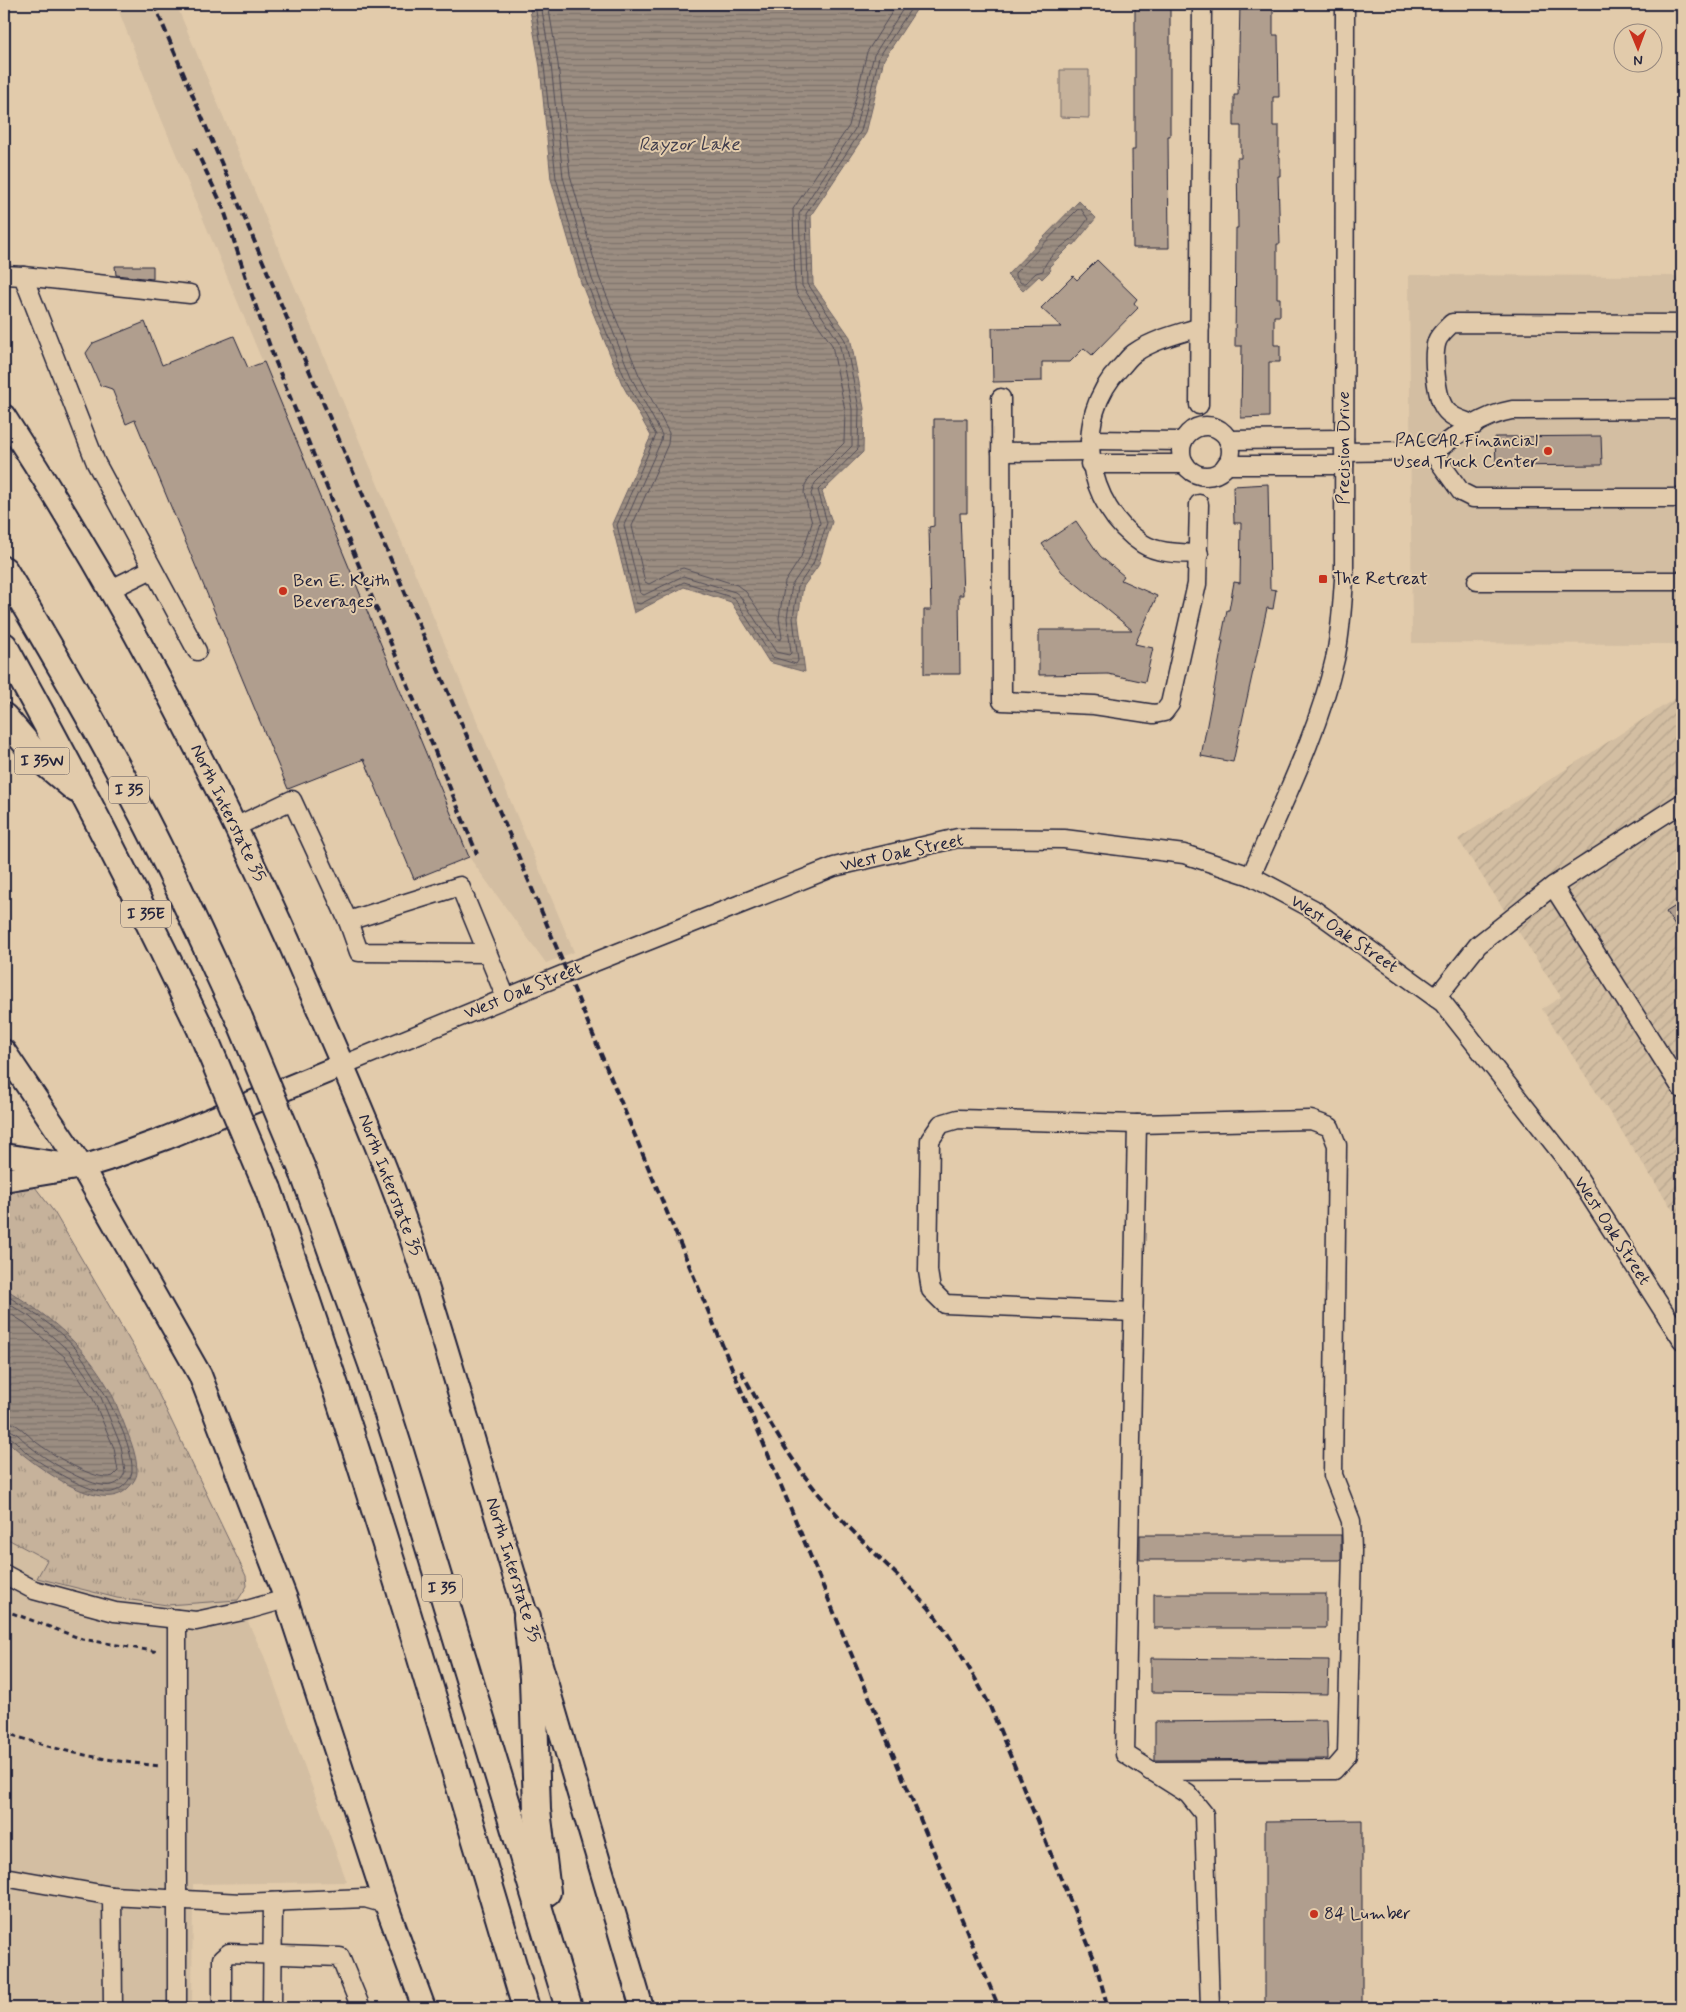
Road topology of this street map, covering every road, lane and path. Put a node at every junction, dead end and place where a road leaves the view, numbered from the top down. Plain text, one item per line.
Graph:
1 (1202, 4) edge
2 (1346, 4) edge
3 (4, 276) edge
4 (23, 276) junction
5 (190, 294) dead end
6 (1682, 324) edge
7 (1200, 328) junction
8 (1001, 398) dead end
9 (1199, 405) dead end
10 (1682, 409) edge
11 (4, 416) edge
12 (1475, 425) junction
13 (1228, 440) junction
14 (1183, 441) junction
15 (1001, 452) junction
16 (1090, 452) junction
17 (1344, 452) junction
18 (1433, 453) junction
19 (1185, 464) junction
20 (1226, 465) junction
21 (1682, 498) edge
22 (1199, 504) dead end
23 (1199, 554) junction
24 (152, 569) junction
25 (4, 570) edge
26 (1477, 581) dead end
27 (1682, 581) edge
28 (109, 590) junction
29 (4, 646) edge
30 (197, 651) dead end
31 (4, 718) edge
32 (86, 798) junction
33 (1682, 803) edge
34 (235, 827) junction
35 (1251, 876) junction
36 (1553, 886) junction
37 (348, 920) junction
38 (487, 953) junction
39 (506, 998) junction
40 (1436, 998) junction
41 (4, 1051) edge
42 (343, 1065) junction
43 (1682, 1089) edge
44 (1137, 1124) junction
45 (4, 1155) edge
46 (82, 1167) junction
47 (4, 1180) edge
48 (1134, 1312) junction
49 (1682, 1340) edge
50 (4, 1574) edge
51 (286, 1599) junction
52 (4, 1610) edge
53 (527, 1616) junction
54 (177, 1619) junction
55 (177, 1655) junction
56 (4, 1732) edge
57 (177, 1767) junction
58 (1150, 1771) junction
59 (4, 1877) edge
60 (112, 1896) junction
61 (178, 1900) junction
62 (273, 1902) junction
63 (386, 1904) junction
64 (272, 1955) junction
65 (568, 2007) edge
66 (113, 2008) edge
67 (176, 2008) edge
68 (222, 2008) edge
69 (272, 2008) edge
70 (361, 2008) edge
71 (424, 2008) edge
72 (526, 2008) edge
73 (642, 2008) edge
74 (1210, 2008) edge

1 - 7 street
2 - 17 street, Precision Drive
3 - 4 street
4 - 5 street
4 - 24 street
6 - 12 street
7 - 9 street
7 - 16 street
8 - 15 street
10 - 12 street
11 - 28 main road, North Interstate 35
12 - 18 street
13 - 14 street
13 - 17 street
13 - 20 street
14 - 16 street
14 - 19 street
15 - 16 street
15 - 23 street
16 - 19 street
16 - 23 street
17 - 18 street
17 - 20 street
17 - 35 street, Precision Drive
18 - 21 street
19 - 20 street
22 - 23 street
24 - 28 street
24 - 30 street
25 - 65 highway, I 35, bridge
26 - 27 street
28 - 34 main road, North Interstate 35
29 - 32 highway, I 35E
31 - 32 highway, I 35W
32 - 72 highway, I 35E, bridge
33 - 36 street
34 - 37 street
34 - 42 main road, North Interstate 35
35 - 39 street, West Oak Street
35 - 40 street, West Oak Street
36 - 40 street
36 - 43 street
37 - 38 street
37 - 38 street
38 - 39 street
39 - 42 street, West Oak Street
40 - 49 street, West Oak Street
41 - 46 main road
42 - 46 main road, West Oak Street
42 - 53 main road, North Interstate 35
44 - 48 street
44 - 48 street
44 - 58 street
45 - 46 main road, West Oak Street
46 - 47 main road, West Oak Street
46 - 51 main road
48 - 58 street
50 - 54 street
51 - 54 street
51 - 63 main road
52 - 55 path
53 - 65 highway
53 - 73 main road, North Interstate 35
54 - 55 street
55 - 57 street
56 - 57 path
57 - 61 street
58 - 74 street
59 - 60 street
60 - 61 street
60 - 66 street
61 - 62 street
61 - 67 street
62 - 63 street
62 - 64 street
63 - 71 main road
64 - 68 street
64 - 69 street
64 - 70 street

